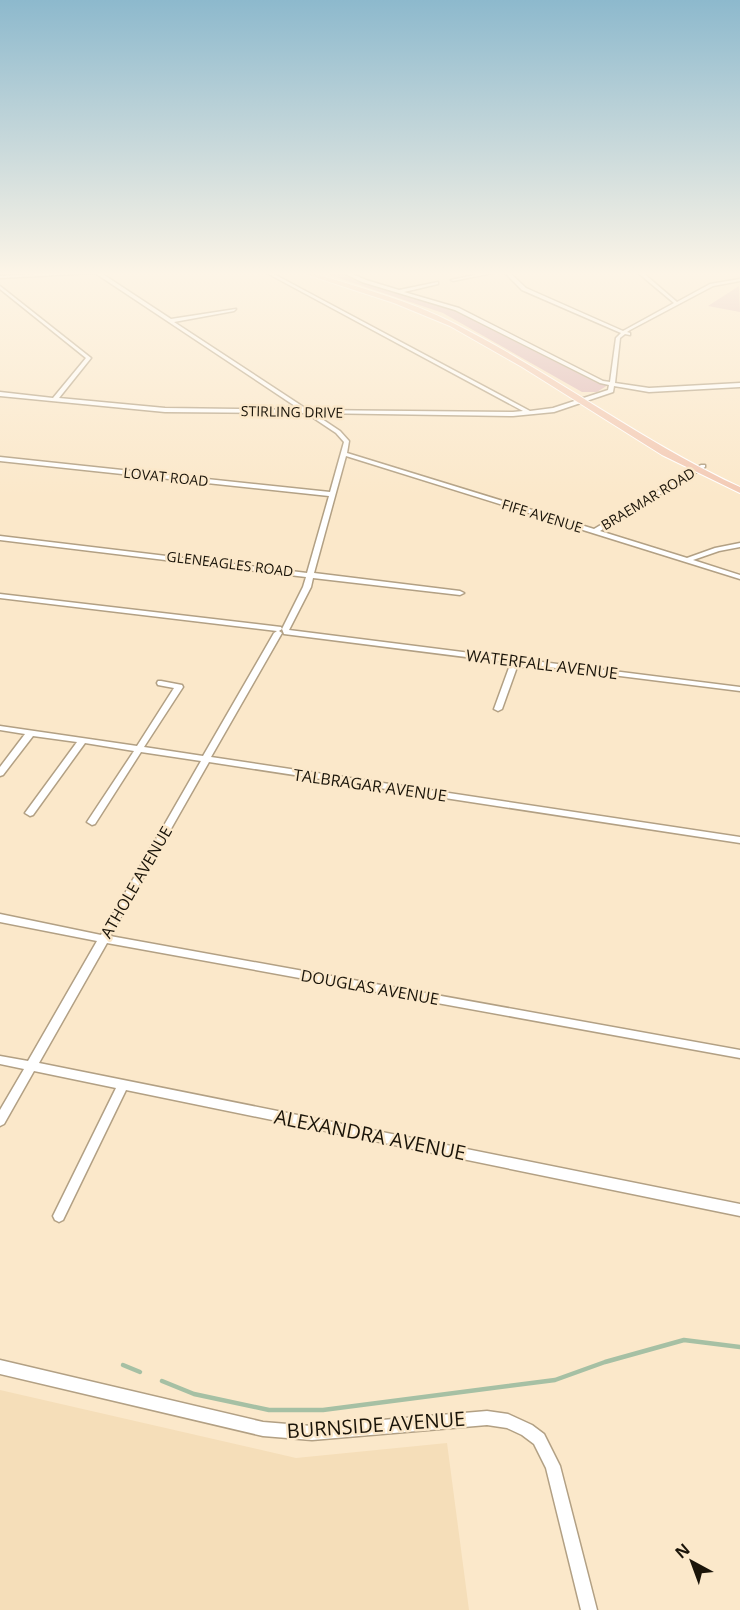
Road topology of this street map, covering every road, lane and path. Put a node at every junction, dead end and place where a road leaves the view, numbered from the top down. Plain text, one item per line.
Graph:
1 (75, 347) edge
2 (209, 347) edge
3 (406, 347) edge
4 (491, 347) edge
5 (500, 347) edge
6 (532, 347) edge
7 (618, 347) edge
8 (614, 384) junction
9 (740, 385) edge
10 (0, 394) edge
11 (574, 396) junction
12 (55, 399) junction
13 (586, 400) junction
14 (567, 406) junction
15 (308, 413) junction
16 (601, 413) junction
17 (530, 414) junction
18 (345, 454) junction
19 (0, 459) edge
20 (698, 468) junction
21 (740, 483) edge
22 (740, 490) edge
23 (332, 494) junction
24 (594, 532) junction
25 (0, 538) edge
26 (740, 545) edge
27 (688, 560) junction
28 (311, 574) junction
29 (740, 577) edge
30 (460, 593) dead end
31 (0, 596) edge
32 (281, 632) junction
33 (560, 667) junction
34 (161, 683) dead end
35 (740, 688) edge
36 (498, 709) dead end
37 (0, 729) edge
38 (30, 734) junction
39 (82, 741) junction
40 (139, 751) junction
41 (205, 761) junction
42 (0, 773) edge
43 (30, 813) dead end
44 (92, 822) dead end
45 (740, 840) edge
46 (0, 918) edge
47 (104, 939) junction
48 (740, 1054) edge
49 (0, 1060) edge
50 (32, 1067) junction
51 (123, 1085) junction
52 (0, 1121) edge
53 (740, 1210) edge
54 (58, 1216) dead end
55 (0, 1367) edge
56 (589, 1610) edge

1 - 12 street
2 - 15 street
3 - 17 street
4 - 11 main road
5 - 13 main road
6 - 8 street
7 - 8 street
8 - 9 street
8 - 13 street, STIRLING DRIVE
10 - 12 street, STIRLING DRIVE
11 - 13 main road
11 - 14 main road
12 - 15 street, STIRLING DRIVE
13 - 14 street, STIRLING DRIVE
13 - 16 main road
13 - 20 main road
14 - 16 main road
14 - 17 street, STIRLING DRIVE
15 - 17 street, STIRLING DRIVE
15 - 18 street
16 - 20 main road
18 - 23 street, ATHOLE AVENUE
18 - 24 street, FIFE AVENUE
19 - 23 street, LOVAT ROAD
20 - 21 main road
20 - 22 main road
20 - 24 street, BRAEMAR ROAD
23 - 28 street, ATHOLE AVENUE
24 - 27 street, FIFE AVENUE
25 - 28 street, GLENEAGLES ROAD
26 - 27 street
27 - 29 street, FIFE AVENUE
28 - 30 street, GLENEAGLES ROAD
28 - 32 street, ATHOLE AVENUE
31 - 32 street, WATERFALL AVENUE
32 - 33 street, WATERFALL AVENUE
32 - 41 street, ATHOLE AVENUE
33 - 35 street, WATERFALL AVENUE
33 - 36 street
34 - 40 street
37 - 38 street, TALBRAGAR AVENUE
38 - 39 street, TALBRAGAR AVENUE
38 - 42 street
39 - 40 street, TALBRAGAR AVENUE
39 - 43 street
40 - 41 street, TALBRAGAR AVENUE
40 - 44 street
41 - 45 street, TALBRAGAR AVENUE
41 - 47 street, ATHOLE AVENUE
46 - 47 street, DOUGLAS AVENUE
47 - 48 street, DOUGLAS AVENUE
47 - 50 street, ATHOLE AVENUE
49 - 50 street, ALEXANDRA AVENUE
50 - 51 street, ALEXANDRA AVENUE
50 - 52 street, ATHOLE AVENUE
51 - 53 street, ALEXANDRA AVENUE
51 - 54 street
55 - 56 street, BURNSIDE AVENUE

